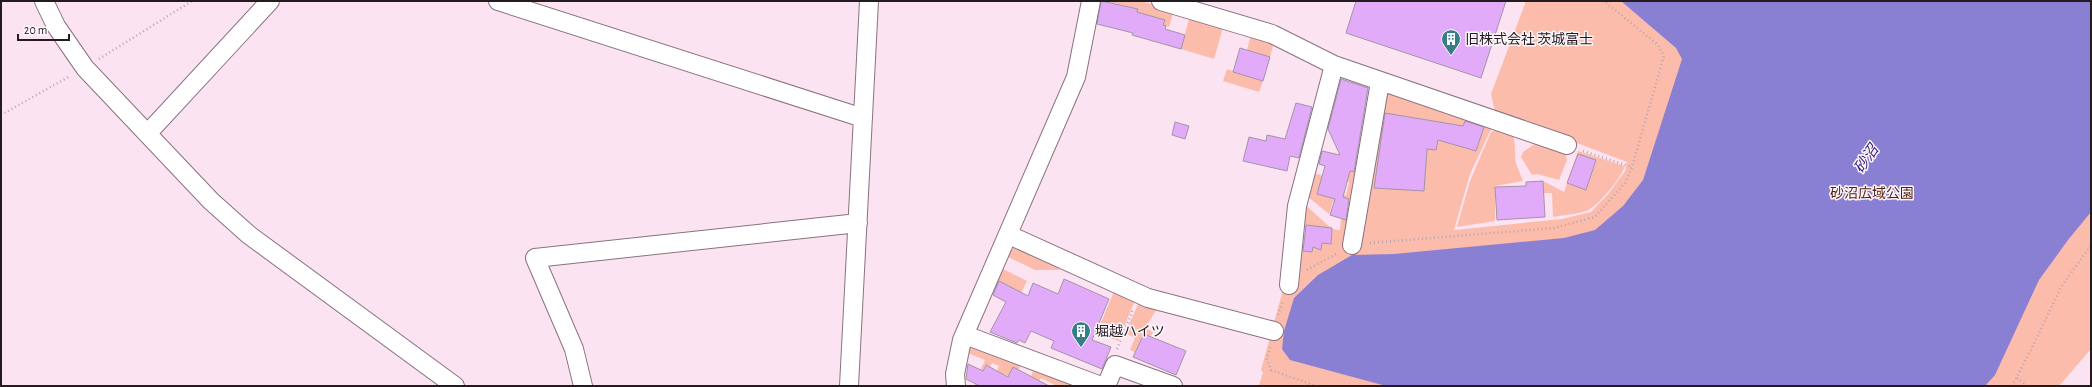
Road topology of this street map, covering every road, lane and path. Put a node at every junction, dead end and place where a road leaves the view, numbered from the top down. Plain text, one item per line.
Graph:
1 (44, 1) edge
2 (192, 1) edge
3 (270, 1) edge
4 (498, 1) edge
5 (869, 1) edge
6 (1091, 1) edge
7 (1161, 1) edge
8 (1604, 1) edge
9 (1334, 65) junction
10 (85, 68) junction
11 (1380, 82) junction
12 (1, 115) edge
13 (863, 118) junction
14 (147, 134) junction
15 (1567, 145) joint
16 (1632, 167) junction
17 (858, 224) junction
18 (1009, 235) junction
19 (1352, 245) junction
20 (2091, 245) edge
21 (1288, 285) junction
22 (1140, 294) junction
23 (1274, 331) junction
24 (965, 335) junction
25 (1115, 365) junction
26 (2017, 378) junction
27 (455, 386) edge
28 (583, 386) edge
29 (849, 386) edge
30 (956, 386) edge
31 (1101, 386) edge
32 (1106, 386) edge
33 (1172, 386) edge
34 (1316, 386) edge
35 (2012, 386) edge
36 (2027, 386) edge

1 - 10 street
2 - 10 path
3 - 14 street
4 - 13 street
5 - 13 street
6 - 18 street
7 - 9 street
8 - 16 path
9 - 11 street
9 - 21 street
10 - 12 path
10 - 14 street
11 - 15 street
11 - 19 street
13 - 17 street
14 - 27 street
15 - 16 path
16 - 19 path
17 - 28 street
17 - 29 street
18 - 22 street
18 - 24 street
19 - 21 path
20 - 26 path
21 - 23 path
22 - 23 street
22 - 25 path
23 - 34 path
24 - 30 street
24 - 31 street
25 - 32 street
25 - 33 street
26 - 35 path
26 - 36 path

